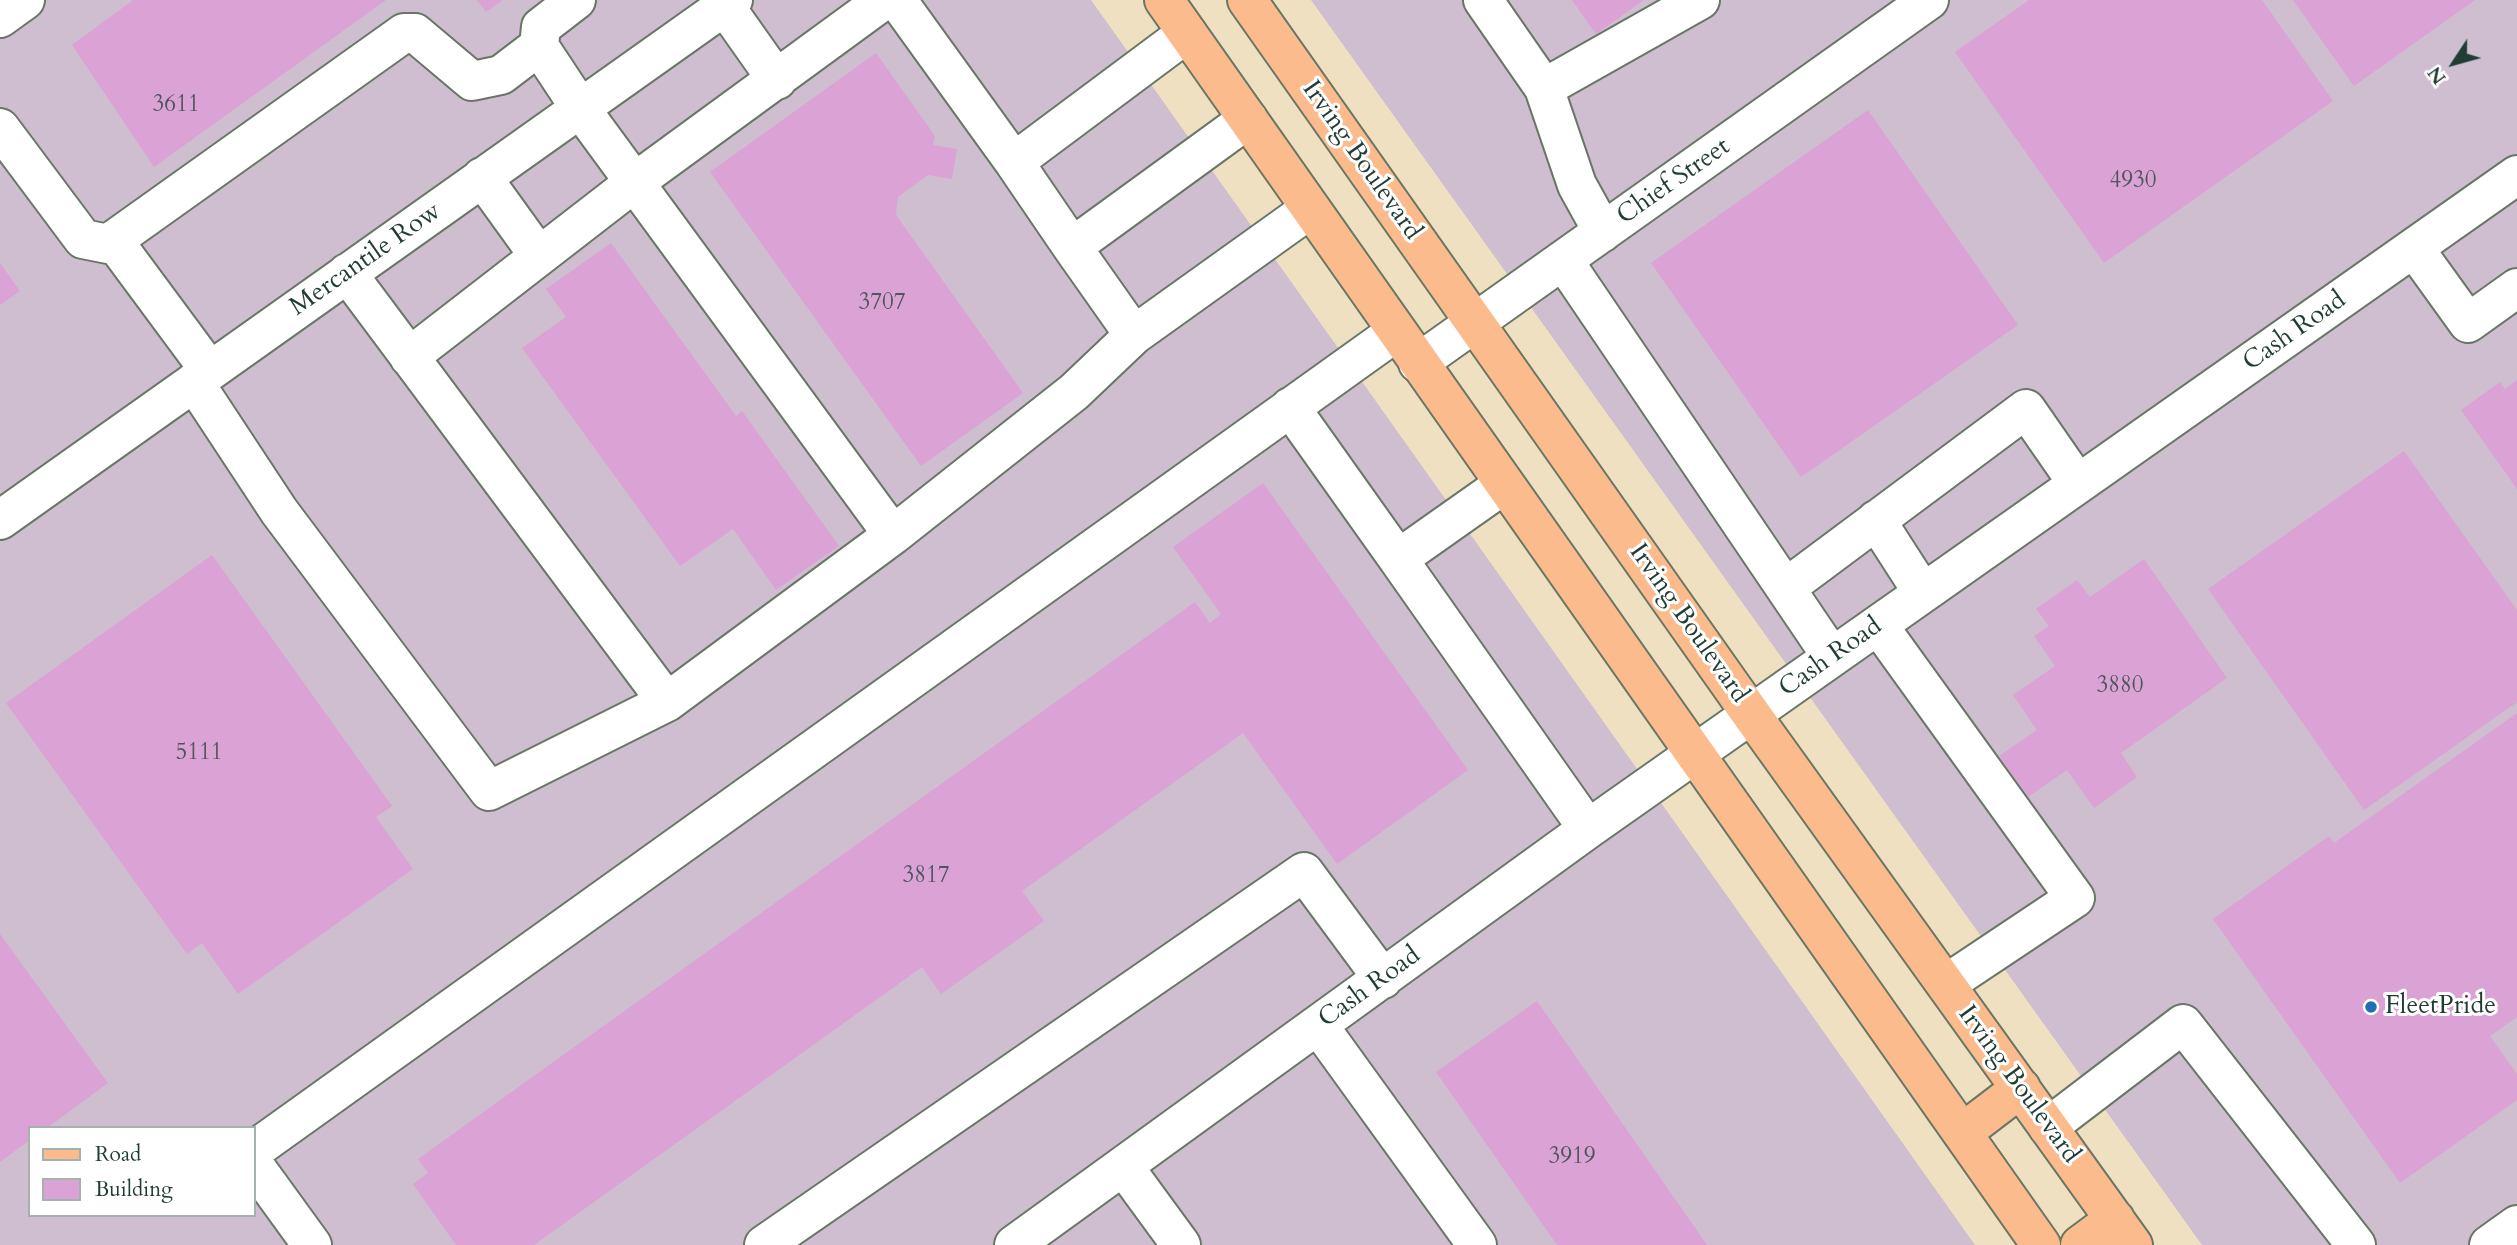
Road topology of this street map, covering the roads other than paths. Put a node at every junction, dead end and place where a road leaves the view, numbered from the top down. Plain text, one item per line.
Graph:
1 (25, 0) edge
2 (576, 0) edge
3 (884, 0) edge
4 (897, 0) edge
5 (1164, 0) edge
6 (1247, 0) edge
7 (1483, 0) edge
8 (1700, 0) edge
9 (1929, 0) edge
10 (729, 3) edge
11 (0, 18) edge
12 (1187, 33) junction
13 (539, 46) junction
14 (777, 80) junction
15 (1544, 88) junction
16 (580, 108) junction
17 (1248, 119) junction
18 (0, 128) edge
19 (1014, 162) junction
20 (2517, 175) edge
21 (482, 177) junction
22 (635, 182) junction
23 (1310, 209) junction
24 (1603, 232) junction
25 (113, 240) junction
26 (1072, 247) junction
27 (2414, 248) junction
28 (540, 256) junction
29 (1563, 261) junction
30 (347, 273) junction
31 (2517, 288) edge
32 (1476, 322) junction
33 (1396, 332) junction
34 (1134, 335) junction
35 (409, 357) junction
36 (1418, 363) junction
37 (202, 377) junction
38 (1290, 407) junction
39 (2078, 484) junction
40 (1503, 485) junction
41 (0, 520) edge
42 (1876, 520) junction
43 (893, 535) junction
44 (1398, 559) junction
45 (1787, 587) junction
46 (1923, 593) junction
47 (1878, 625) junction
48 (1832, 657) junction
49 (667, 702) junction
50 (1751, 714) junction
51 (1694, 755) junction
52 (1588, 829) junction
53 (1383, 979) junction
54 (1946, 984) junction
55 (1318, 1025) junction
56 (2021, 1088) junction
57 (2048, 1127) junction
58 (1962, 1133) junction
59 (256, 1149) edge
60 (1124, 1167) junction
61 (256, 1168) edge
62 (2517, 1225) edge
63 (2124, 1232) edge
64 (312, 1245) edge
65 (764, 1245) edge
66 (1014, 1245) edge
67 (1181, 1245) edge
68 (1477, 1245) edge
69 (2041, 1245) edge
70 (2080, 1245) edge
71 (2356, 1245) edge
72 (2489, 1245) edge

1 - 11 street
2 - 13 street
3 - 14 street
4 - 19 street
5 - 12 main road
6 - 32 main road, Irving Boulevard
7 - 15 street
8 - 15 street
9 - 24 street, Chief Street
10 - 14 street
10 - 16 street, Mercantile Row
12 - 17 main road
12 - 19 street
13 - 16 street
13 - 25 street
14 - 22 street
15 - 24 street
16 - 21 street, Mercantile Row
16 - 22 street
17 - 23 main road
17 - 26 street
18 - 25 street
19 - 26 street
20 - 27 street, Cash Road
21 - 28 street
21 - 30 street, Mercantile Row
22 - 28 street
22 - 43 street
23 - 33 main road
23 - 34 street
24 - 29 street, Chief Street
25 - 37 street
26 - 34 street
27 - 31 street
27 - 39 street, Cash Road
28 - 35 street
29 - 32 street, Chief Street
29 - 45 street
30 - 35 street
30 - 37 street, Mercantile Row
32 - 36 street, Chief Street
32 - 50 main road, Irving Boulevard
33 - 36 main road
33 - 38 street
34 - 43 street
35 - 49 street
36 - 40 main road
37 - 41 street, Mercantile Row
37 - 49 street
38 - 44 street
38 - 59 street
39 - 42 street
39 - 46 street, Cash Road
40 - 44 street
40 - 51 main road
42 - 45 street
42 - 46 street
43 - 49 street
44 - 52 street
45 - 48 street
46 - 47 street, Cash Road
47 - 48 street, Cash Road
47 - 54 street
48 - 50 street, Cash Road
50 - 51 street, Cash Road
50 - 54 main road, Irving Boulevard
51 - 52 street, Cash Road
51 - 58 main road
52 - 53 street, Cash Road
53 - 55 street, Cash Road
53 - 65 street
54 - 56 main road, Irving Boulevard
55 - 60 street, Cash Road
55 - 68 street
56 - 57 main road, Irving Boulevard
56 - 58 main road
57 - 63 main road, Irving Boulevard
57 - 71 street
58 - 69 main road
60 - 66 street, Cash Road
60 - 67 street
61 - 64 street
62 - 72 street
63 - 70 main road

